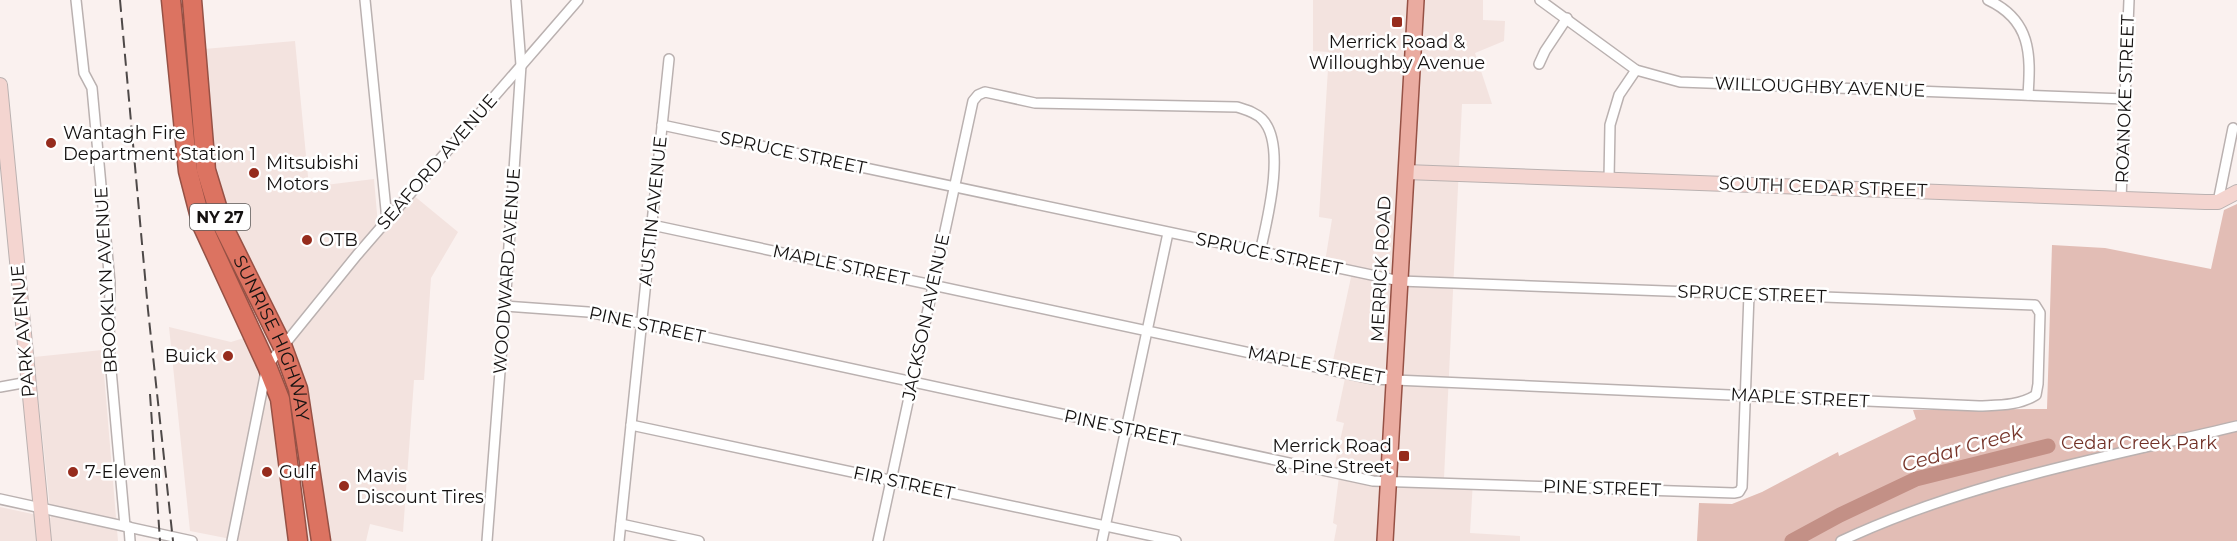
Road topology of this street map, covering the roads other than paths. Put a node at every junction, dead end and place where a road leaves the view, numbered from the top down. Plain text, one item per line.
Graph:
1 (76, 0) edge
2 (171, 0) edge
3 (192, 0) edge
4 (365, 0) edge
5 (516, 0) edge
6 (578, 0) edge
7 (1416, 0) edge
8 (1540, 0) edge
9 (1988, 0) edge
10 (2129, 0) edge
11 (1568, 18) junction
12 (669, 59) dead end
13 (1539, 64) dead end
14 (521, 65) junction
15 (1636, 70) junction
16 (0, 85) edge
17 (2028, 95) junction
18 (2125, 99) junction
19 (662, 125) junction
20 (2233, 128) dead end
21 (1406, 172) junction
22 (1609, 179) junction
23 (953, 187) junction
24 (2237, 192) edge
25 (2121, 199) junction
26 (2218, 202) junction
27 (387, 220) junction
28 (652, 225) junction
29 (1168, 233) junction
30 (1260, 252) junction
31 (1400, 281) junction
32 (933, 285) junction
33 (1749, 294) junction
34 (505, 306) junction
35 (642, 324) junction
36 (1147, 331) junction
37 (275, 355) junction
38 (1394, 379) junction
39 (28, 382) junction
40 (912, 383) junction
41 (0, 387) edge
42 (1746, 395) junction
43 (2028, 400) joint
44 (632, 425) junction
45 (2237, 426) edge
46 (1126, 429) junction
47 (891, 480) junction
48 (1388, 482) junction
49 (0, 499) edge
50 (41, 508) junction
51 (621, 524) junction
52 (1105, 526) junction
53 (127, 527) junction
54 (181, 540) edge
55 (44, 541) edge
56 (130, 541) edge
57 (192, 541) edge
58 (232, 541) edge
59 (298, 541) edge
60 (321, 541) edge
61 (487, 541) edge
62 (620, 541) edge
63 (699, 541) edge
64 (878, 541) edge
65 (1102, 541) edge
66 (1176, 541) edge
67 (1385, 541) edge
68 (1841, 541) edge

1 - 53 street, BROOKLYN AVENUE
2 - 37 highway, SUNRISE HIGHWAY / NY 27
3 - 37 highway, SUNRISE HIGHWAY / NY 27
4 - 27 street
5 - 14 street, WOODWARD AVENUE
6 - 14 street, SEAFORD AVENUE
7 - 21 main road, MERRICK ROAD
8 - 11 street, WILLOUGHBY AVENUE
9 - 17 street
10 - 18 street, ROANOKE STREET
11 - 13 street
11 - 15 street, WILLOUGHBY AVENUE
12 - 19 street, AUSTIN AVENUE
14 - 27 street, SEAFORD AVENUE
14 - 34 street, WOODWARD AVENUE
15 - 17 street, WILLOUGHBY AVENUE
15 - 22 street
16 - 39 street, PARK AVENUE
17 - 18 street, WILLOUGHBY AVENUE
18 - 25 street, ROANOKE STREET
19 - 23 street, SPRUCE STREET
19 - 28 street, AUSTIN AVENUE
20 - 26 street
21 - 22 street, SOUTH CEDAR STREET
21 - 31 main road, MERRICK ROAD
22 - 25 street, SOUTH CEDAR STREET
23 - 29 street, SPRUCE STREET
23 - 30 street, JACKSON AVENUE
23 - 32 street, JACKSON AVENUE
24 - 26 street, SOUTH CEDAR STREET
25 - 26 street, SOUTH CEDAR STREET
27 - 37 street, SEAFORD AVENUE
28 - 32 street, MAPLE STREET
28 - 35 street, AUSTIN AVENUE
29 - 30 street, SPRUCE STREET
29 - 36 street
30 - 31 street, SPRUCE STREET
31 - 33 street, SPRUCE STREET
31 - 38 main road, MERRICK ROAD
32 - 36 street, MAPLE STREET
32 - 40 street, JACKSON AVENUE
33 - 42 street
33 - 43 street, SPRUCE STREET
34 - 35 street, PINE STREET
34 - 61 street, WOODWARD AVENUE
35 - 40 street, PINE STREET
35 - 44 street, AUSTIN AVENUE
36 - 38 street, MAPLE STREET
36 - 46 street
37 - 58 street
37 - 59 highway, SUNRISE HIGHWAY / NY 27
37 - 60 highway, SUNRISE HIGHWAY / NY 27
38 - 42 street, MAPLE STREET
38 - 48 main road, MERRICK ROAD
39 - 41 street
39 - 50 street, PARK AVENUE
40 - 46 street, PINE STREET
40 - 47 street, JACKSON AVENUE
42 - 43 street, MAPLE STREET
42 - 48 street, PINE STREET
44 - 47 street, FIR STREET
44 - 51 street, AUSTIN AVENUE
45 - 68 street
46 - 48 street, PINE STREET
46 - 52 street
47 - 52 street, FIR STREET
47 - 64 street, JACKSON AVENUE
48 - 67 main road, MERRICK ROAD
49 - 50 street
50 - 53 street
50 - 55 street, PARK AVENUE
51 - 62 street, AUSTIN AVENUE
51 - 63 street
52 - 65 street
52 - 66 street, FIR STREET
53 - 54 street
53 - 56 street, BROOKLYN AVENUE
54 - 57 street

